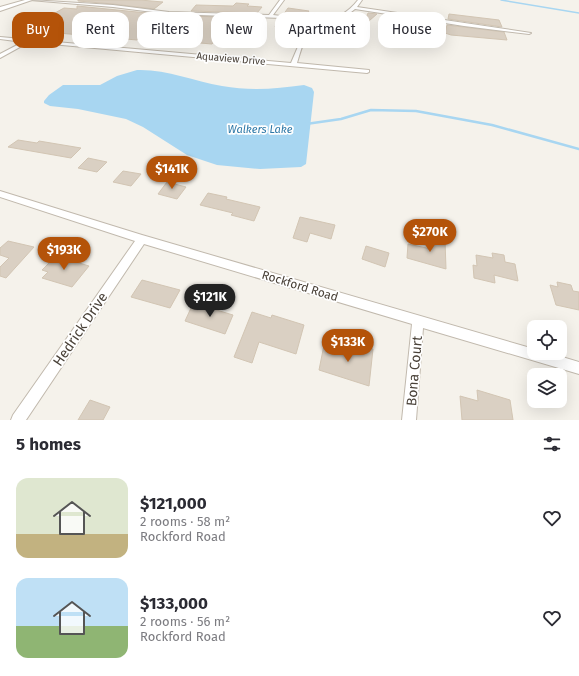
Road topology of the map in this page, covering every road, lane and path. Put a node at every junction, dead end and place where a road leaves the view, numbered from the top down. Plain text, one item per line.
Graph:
1 (31, 0) edge
2 (282, 0) edge
3 (360, 0) edge
4 (355, 8) junction
5 (0, 10) edge
6 (351, 12) edge
7 (270, 16) junction
8 (275, 17) edge
9 (530, 33) dead end
10 (0, 38) edge
11 (12, 39) edge
12 (64, 43) edge
13 (14, 48) edge
14 (300, 48) edge
15 (0, 56) edge
16 (294, 63) junction
17 (367, 70) dead end
18 (0, 194) edge
19 (142, 239) junction
20 (418, 322) junction
21 (579, 368) edge
22 (18, 420) edge
23 (409, 420) edge

1 - 5 street
1 - 7 street
2 - 7 street
3 - 4 street
4 - 6 street
4 - 9 street
7 - 8 street
10 - 11 street, Aquaview Drive
12 - 16 street, Aquaview Drive
13 - 15 street
14 - 16 street
16 - 17 street, Aquaview Drive
18 - 19 street, Rockford Road
19 - 20 street, Rockford Road
19 - 22 street, Hedrick Drive
20 - 21 street, Rockford Road
20 - 23 street, Bona Court

